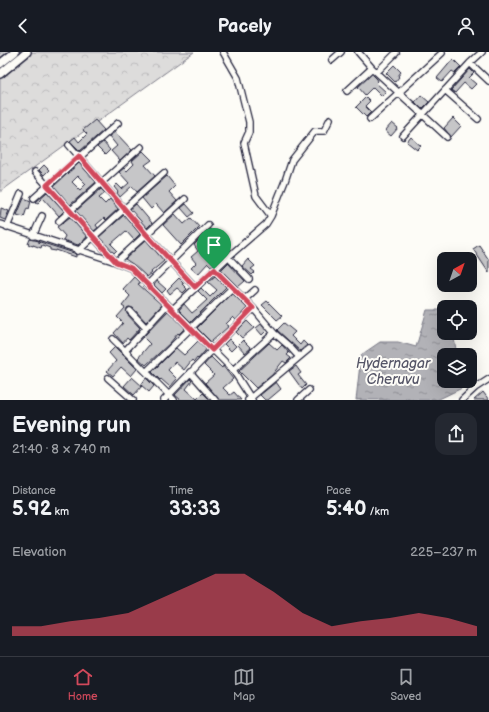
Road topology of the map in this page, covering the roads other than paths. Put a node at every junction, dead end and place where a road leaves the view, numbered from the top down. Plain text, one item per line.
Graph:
1 (15, 52) edge
2 (27, 52) edge
3 (223, 52) edge
4 (341, 52) edge
5 (358, 52) edge
6 (482, 52) edge
7 (396, 53) dead end
8 (442, 53) edge
9 (332, 60) dead end
10 (470, 63) junction
11 (0, 64) edge
12 (374, 70) junction
13 (0, 74) edge
14 (489, 81) edge
15 (445, 90) junction
16 (347, 92) dead end
17 (400, 92) junction
18 (423, 114) junction
19 (330, 119) dead end
20 (370, 119) dead end
21 (478, 119) dead end
22 (118, 123) dead end
23 (403, 136) dead end
24 (447, 137) dead end
25 (69, 144) dead end
26 (141, 146) dead end
27 (79, 156) junction
28 (35, 172) dead end
29 (164, 173) dead end
30 (101, 182) junction
31 (47, 185) junction
32 (21, 194) dead end
33 (34, 198) dead end
34 (185, 198) dead end
35 (125, 208) junction
36 (71, 211) junction
37 (42, 216) dead end
38 (271, 216) junction
39 (59, 221) dead end
40 (0, 224) edge
41 (208, 226) dead end
42 (7, 227) junction
43 (146, 234) junction
44 (33, 236) junction
45 (92, 237) junction
46 (78, 251) junction
47 (228, 257) junction
48 (171, 260) junction
49 (116, 262) junction
50 (214, 269) junction
51 (249, 279) dead end
52 (147, 285) junction
53 (195, 287) junction
54 (232, 288) junction
55 (255, 290) dead end
56 (244, 300) junction
57 (167, 305) junction
58 (253, 308) junction
59 (172, 310) junction
60 (130, 311) dead end
61 (190, 327) junction
62 (146, 328) junction
63 (274, 333) junction
64 (113, 340) dead end
65 (309, 349) dead end
66 (212, 350) junction
67 (125, 351) junction
68 (299, 357) junction
69 (233, 370) junction
70 (146, 372) junction
71 (190, 372) junction
72 (108, 378) dead end
73 (489, 379) edge
74 (309, 390) dead end
75 (169, 395) junction
76 (250, 399) edge
77 (133, 400) edge
78 (164, 400) edge
79 (174, 400) edge
80 (215, 400) edge
81 (298, 400) edge
82 (462, 400) edge

1 - 11 main road
2 - 13 main road
3 - 38 street
4 - 9 street
5 - 12 street
6 - 10 street
7 - 12 street
8 - 17 street
10 - 14 street
10 - 15 street
12 - 16 street
12 - 17 street
15 - 18 street
15 - 21 street
17 - 18 street
17 - 20 street
18 - 23 street
18 - 24 street
19 - 38 street
22 - 27 street
25 - 27 street
26 - 30 street
27 - 30 street
27 - 31 street
28 - 31 street
29 - 35 street
30 - 35 street
30 - 36 street
31 - 33 street
31 - 36 street
32 - 42 street
34 - 43 street
35 - 43 street
35 - 45 street
36 - 39 street
36 - 45 street
37 - 44 street
38 - 47 street
40 - 42 street
41 - 48 street
42 - 44 street
43 - 48 street
43 - 49 street
44 - 46 street
45 - 46 street
45 - 49 street
46 - 49 street
47 - 50 street
47 - 51 street
48 - 52 street
48 - 53 street
49 - 52 street
50 - 53 street
50 - 54 street
52 - 57 street
53 - 59 street
54 - 56 street
54 - 61 street
55 - 56 street
56 - 58 street
57 - 59 street
57 - 62 street
58 - 63 street
58 - 66 street
59 - 61 street
60 - 62 street
61 - 66 street
61 - 70 street
62 - 67 street
63 - 68 street
63 - 69 street
64 - 67 street
65 - 68 street
66 - 69 street
66 - 71 street
67 - 70 street
68 - 76 street
69 - 76 street
70 - 75 street
71 - 75 street
71 - 80 street
72 - 77 street
73 - 82 street
74 - 81 street
75 - 78 street
75 - 79 street

